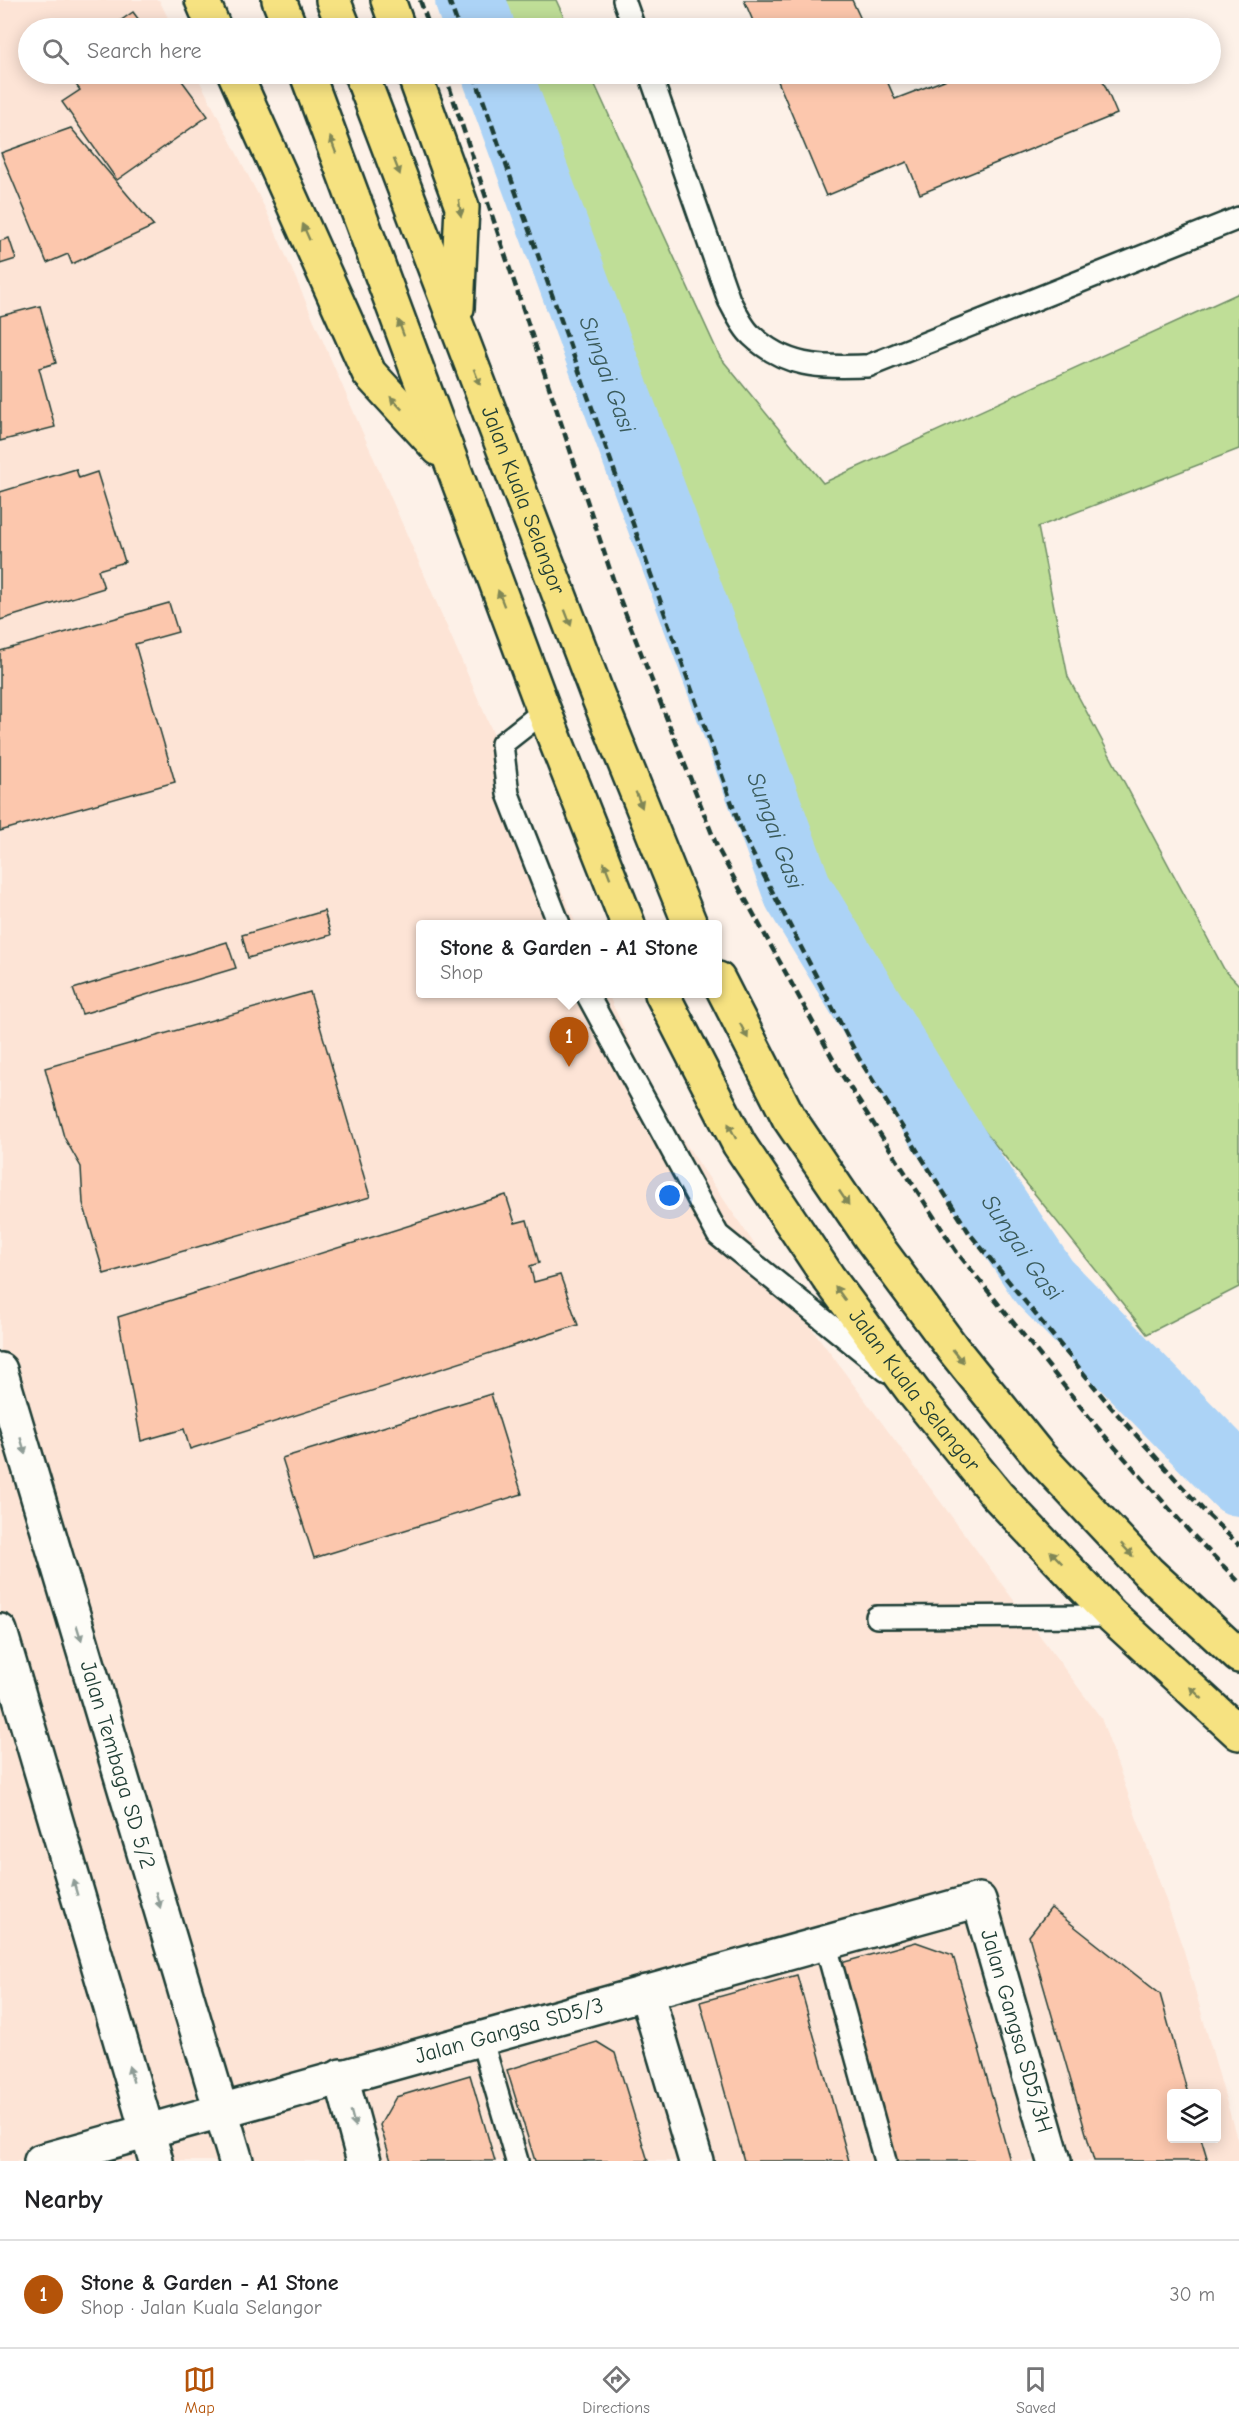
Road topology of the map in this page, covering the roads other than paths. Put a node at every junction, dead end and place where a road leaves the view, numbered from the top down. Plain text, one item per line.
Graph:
1 (202, 0) edge
2 (279, 0) edge
3 (333, 0) edge
4 (388, 0) edge
5 (624, 0) edge
6 (210, 18) edge
7 (286, 18) edge
8 (340, 18) edge
9 (394, 18) edge
10 (630, 18) edge
11 (239, 84) edge
12 (311, 84) edge
13 (365, 84) edge
14 (418, 84) edge
15 (653, 84) edge
16 (1239, 218) edge
17 (456, 322) junction
18 (450, 462) junction
19 (544, 711) junction
20 (557, 920) edge
21 (626, 920) edge
22 (688, 920) edge
23 (722, 989) edge
24 (590, 998) edge
25 (665, 998) edge
26 (0, 1370) edge
27 (915, 1394) junction
28 (1112, 1616) junction
29 (877, 1617) dead end
30 (2, 1645) edge
31 (1239, 1656) edge
32 (1239, 1733) edge
33 (979, 1900) joint
34 (825, 1942) junction
35 (646, 1992) junction
36 (480, 2038) junction
37 (341, 2076) junction
38 (220, 2110) junction
39 (147, 2130) junction
40 (51, 2160) edge
41 (156, 2161) edge
42 (236, 2161) edge
43 (364, 2161) edge
44 (517, 2161) edge
45 (696, 2161) edge
46 (885, 2161) edge
47 (1054, 2161) edge

1 - 6 highway
2 - 7 highway
3 - 8 highway
4 - 9 highway
5 - 10 lane
18 -> 11 highway
18 -> 12 highway
13 -> 17 highway, Jalan Kuala Selangor
14 -> 17 highway
15 - 16 lane
17 -> 22 highway, Jalan Kuala Selangor
19 -> 18 highway
19 - 20 lane
21 -> 19 highway
23 -> 31 highway
24 - 27 lane
27 -> 25 highway, Jalan Kuala Selangor
26 -> 38 street, Jalan Tembaga SD 5/2
28 -> 27 highway, Jalan Kuala Selangor
28 - 29 lane
32 -> 28 highway, Jalan Kuala Selangor
39 -> 30 street
33 - 34 street, Jalan Gangsa SD5/3
33 - 47 street, Jalan Gangsa SD5/3H
34 - 35 street, Jalan Gangsa SD5/3
34 - 46 lane
35 - 36 street, Jalan Gangsa SD5/3
35 - 45 street
36 - 37 street, Jalan Gangsa SD5/3
36 - 44 lane
37 - 38 street, Jalan Gangsa SD5/3
37 -> 43 street
38 - 39 street, Jalan Gangsa SD5/3
38 - 42 street, Jalan Tembaga SD 5/2
39 - 40 street, Jalan Gangsa SD5/3
39 - 41 street

